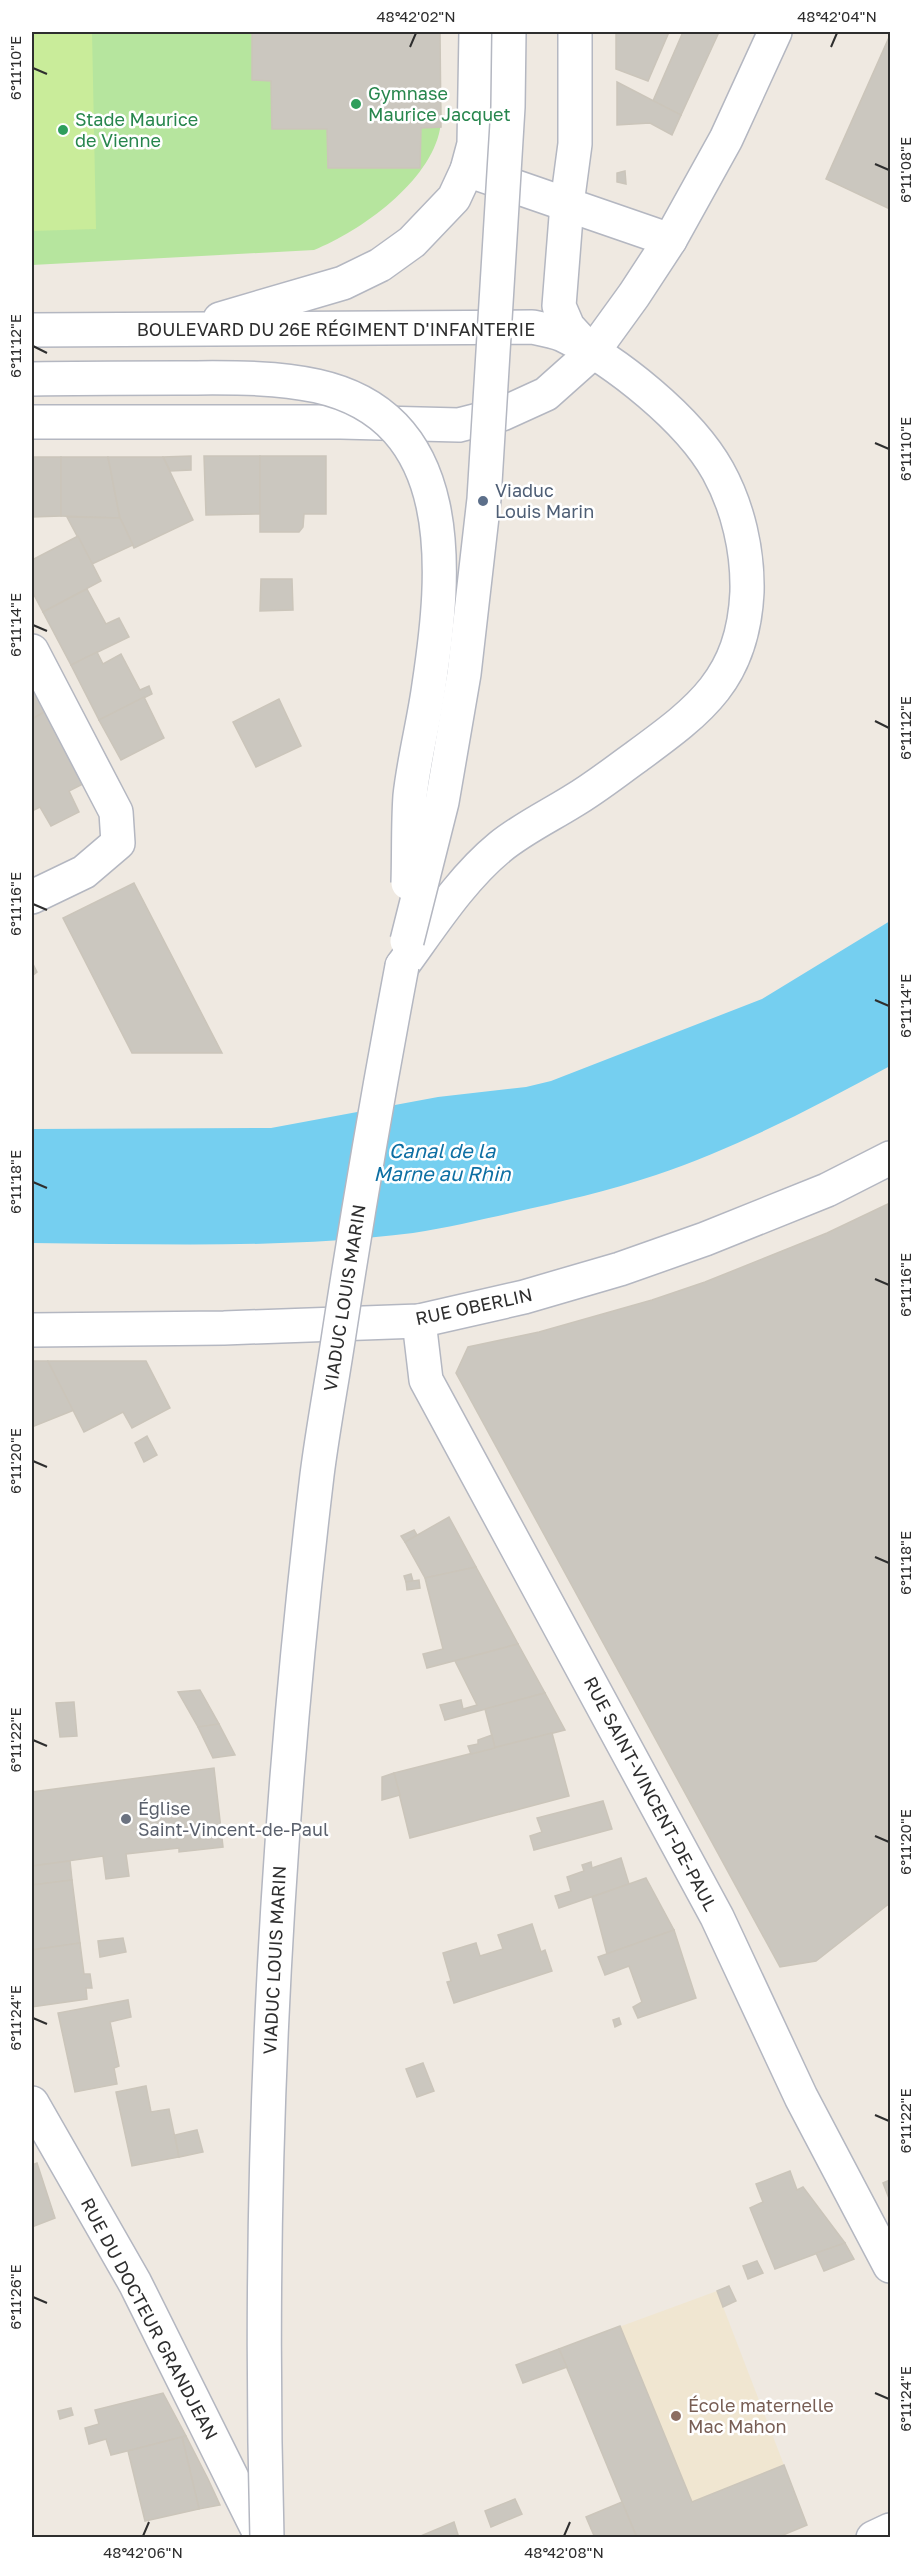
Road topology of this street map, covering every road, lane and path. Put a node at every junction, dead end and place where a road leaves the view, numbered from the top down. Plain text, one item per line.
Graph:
1 (476, 32) edge
2 (509, 32) edge
3 (575, 32) edge
4 (775, 32) edge
5 (467, 170) junction
6 (567, 204) junction
7 (670, 240) junction
8 (32, 330) edge
9 (181, 330) junction
10 (592, 353) junction
11 (32, 379) edge
12 (32, 422) edge
13 (32, 651) edge
14 (32, 897) edge
15 (405, 953) junction
16 (891, 1158) edge
17 (419, 1321) junction
18 (32, 1330) edge
19 (32, 2103) edge
20 (891, 2266) edge
21 (891, 2530) edge
22 (262, 2538) edge
23 (267, 2538) edge
24 (873, 2538) edge

1 - 5 main road
2 - 15 main road, VIADUC LOUIS MARIN, bridge
3 - 6 main road
4 - 7 main road
5 - 6 main road
5 - 9 main road
6 - 7 main road
6 - 10 main road
7 - 10 main road
8 - 9 main road, BOULEVARD DU 26E RÉGIMENT D'INFANTERIE
9 - 10 main road, BOULEVARD DU 26E RÉGIMENT D'INFANTERIE
10 - 12 main road
10 - 15 main road
11 - 15 main road, bridge
13 - 14 main road
15 - 23 main road, VIADUC LOUIS MARIN, bridge
16 - 17 main road, RUE OBERLIN
17 - 18 main road, RUE OBERLIN
17 - 20 main road, RUE SAINT-VINCENT-DE-PAUL
19 - 22 main road, RUE DU DOCTEUR GRANDJEAN
21 - 24 main road

